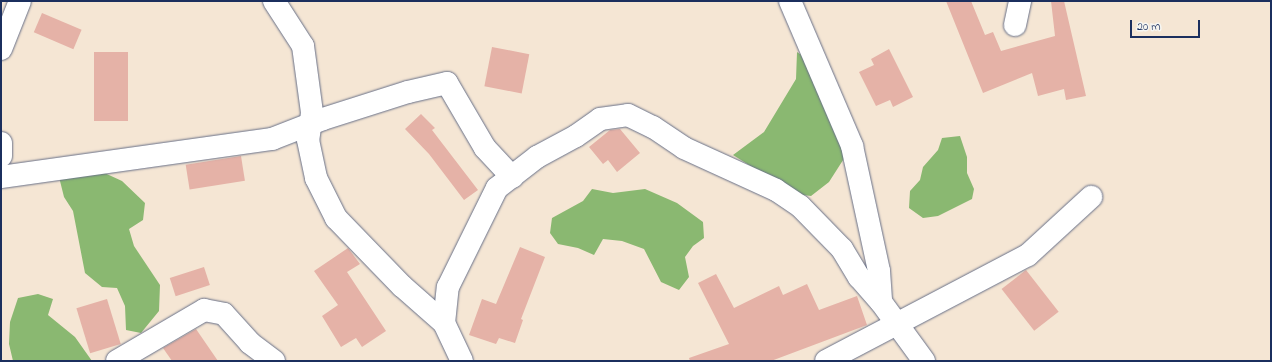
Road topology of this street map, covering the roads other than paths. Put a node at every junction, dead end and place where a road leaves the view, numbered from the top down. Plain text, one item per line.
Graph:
1 (20, 1) edge
2 (274, 1) edge
3 (790, 1) edge
4 (1020, 1) edge
5 (1014, 25) dead end
6 (1, 49) edge
7 (310, 124) junction
8 (1, 177) edge
9 (512, 177) junction
10 (1091, 197) dead end
11 (881, 302) junction
12 (444, 323) junction
13 (897, 324) junction
14 (117, 361) edge
15 (274, 361) edge
16 (462, 361) edge
17 (826, 361) edge
18 (924, 361) edge

1 - 6 street
2 - 7 street
3 - 11 street
4 - 5 street
7 - 8 street
7 - 9 street
7 - 12 street
9 - 11 street
9 - 12 street
10 - 13 street
11 - 13 street
12 - 16 street
13 - 17 street
13 - 18 street
14 - 15 street

